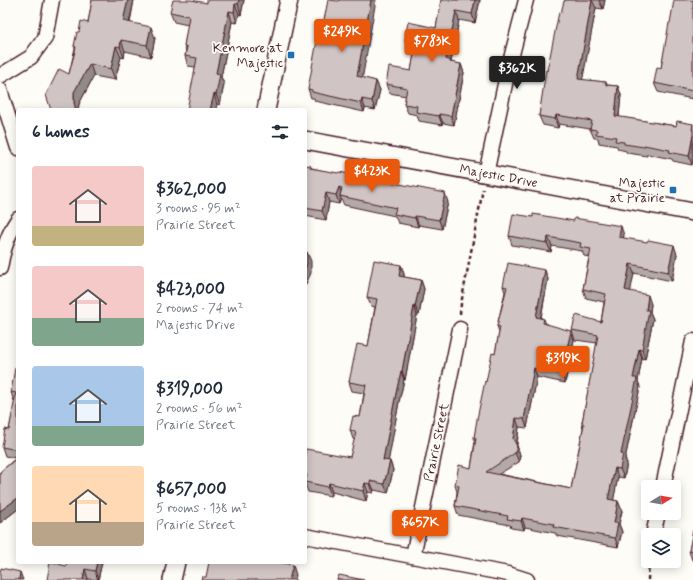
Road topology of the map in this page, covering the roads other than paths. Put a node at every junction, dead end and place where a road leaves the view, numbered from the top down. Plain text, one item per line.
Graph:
1 (52, 0) edge
2 (289, 0) edge
3 (526, 0) edge
4 (0, 76) edge
5 (0, 90) edge
6 (266, 108) edge
7 (307, 140) edge
8 (16, 142) edge
9 (486, 174) junction
10 (693, 212) edge
11 (16, 222) edge
12 (0, 268) edge
13 (460, 329) road end
14 (693, 341) edge
15 (664, 480) edge
16 (307, 536) edge
17 (413, 556) junction
18 (176, 564) edge
19 (172, 580) edge
20 (527, 580) edge

1 - 4 street
2 - 6 street
3 - 9 street
5 - 8 street
7 - 9 street, Majestic Drive
9 - 10 street, Majestic Drive
11 - 12 street
13 - 17 street, Prairie Street
14 - 15 street
16 - 17 street
17 - 20 street
18 - 19 street

